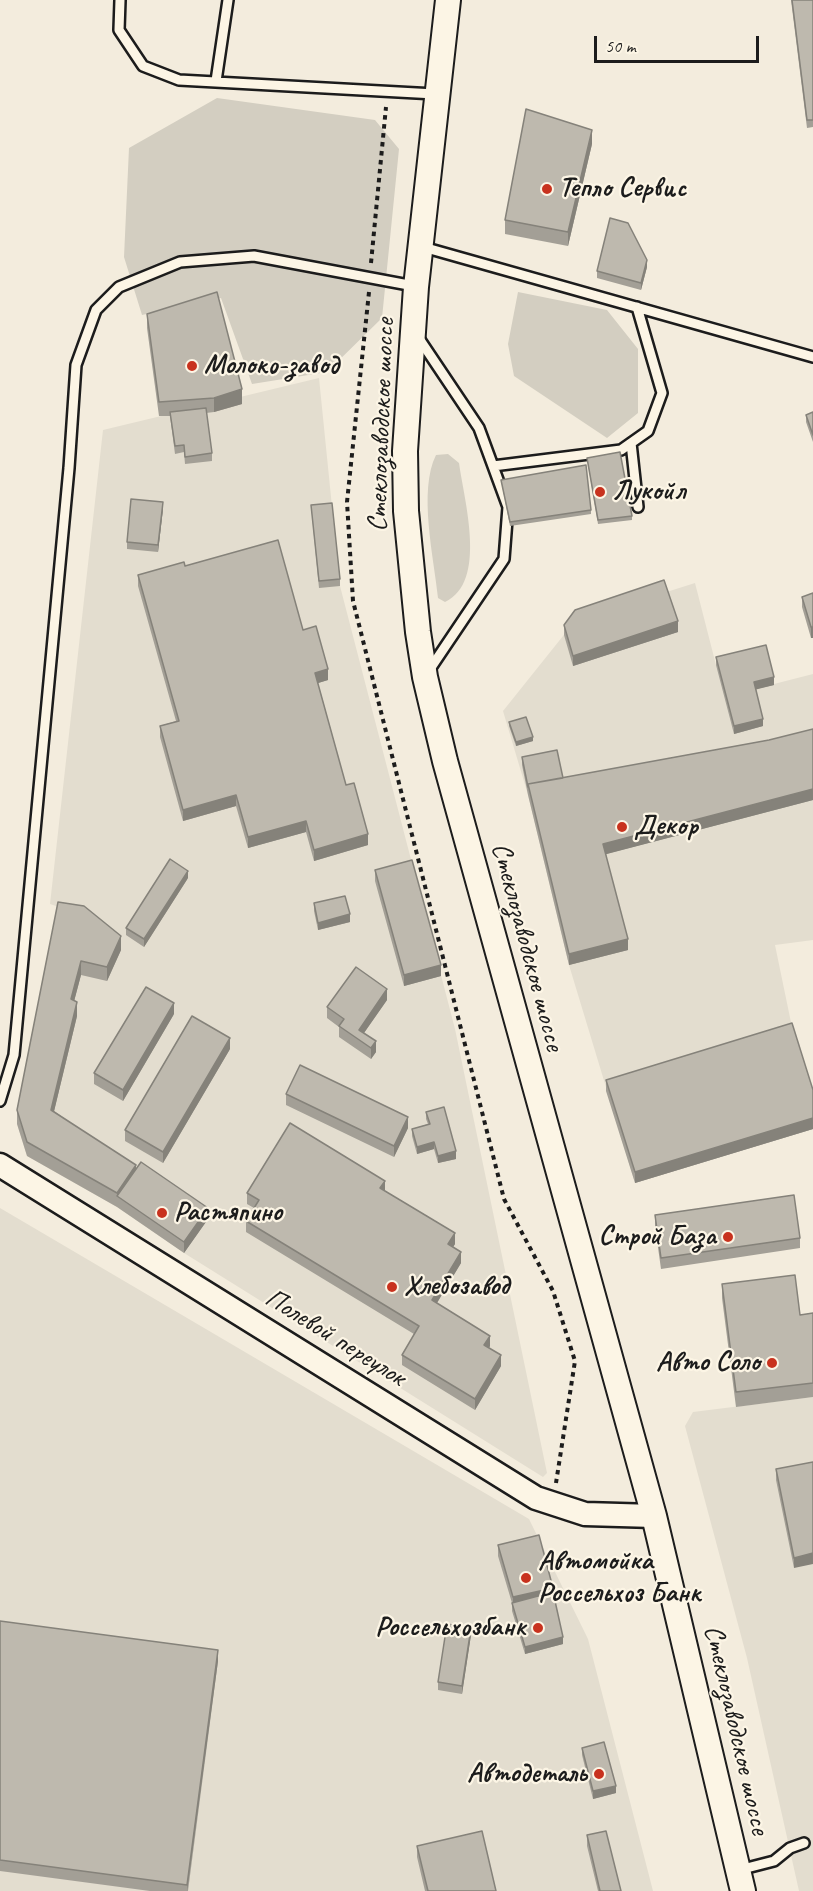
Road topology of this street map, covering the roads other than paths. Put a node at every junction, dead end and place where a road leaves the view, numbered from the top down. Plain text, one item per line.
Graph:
1 (120, 0) edge
2 (228, 0) edge
3 (448, 0) edge
4 (216, 81) junction
5 (435, 94) junction
6 (420, 246) junction
7 (416, 287) junction
8 (637, 307) junction
9 (413, 328) junction
10 (813, 357) edge
11 (631, 443) junction
12 (493, 466) junction
13 (638, 507) dead end
14 (425, 676) junction
15 (0, 1101) edge
16 (0, 1166) edge
17 (654, 1516) junction
18 (804, 1843) dead end
19 (741, 1881) edge

1 - 4 lane
2 - 4 lane
3 - 5 main road, Стеклозаводское шоссе
4 - 5 lane
5 - 6 main road, Стеклозаводское шоссе
6 - 7 main road, Стеклозаводское шоссе
6 - 8 lane
7 - 9 main road, Стеклозаводское шоссе
7 - 15 lane
8 - 10 lane
8 - 11 lane
9 - 12 lane
9 - 14 main road, Стеклозаводское шоссе
11 - 12 lane
11 - 13 lane
12 - 14 lane
14 - 17 main road, Стеклозаводское шоссе
16 - 17 street, Полевой переулок
17 - 19 main road, Стеклозаводское шоссе
18 - 19 lane

